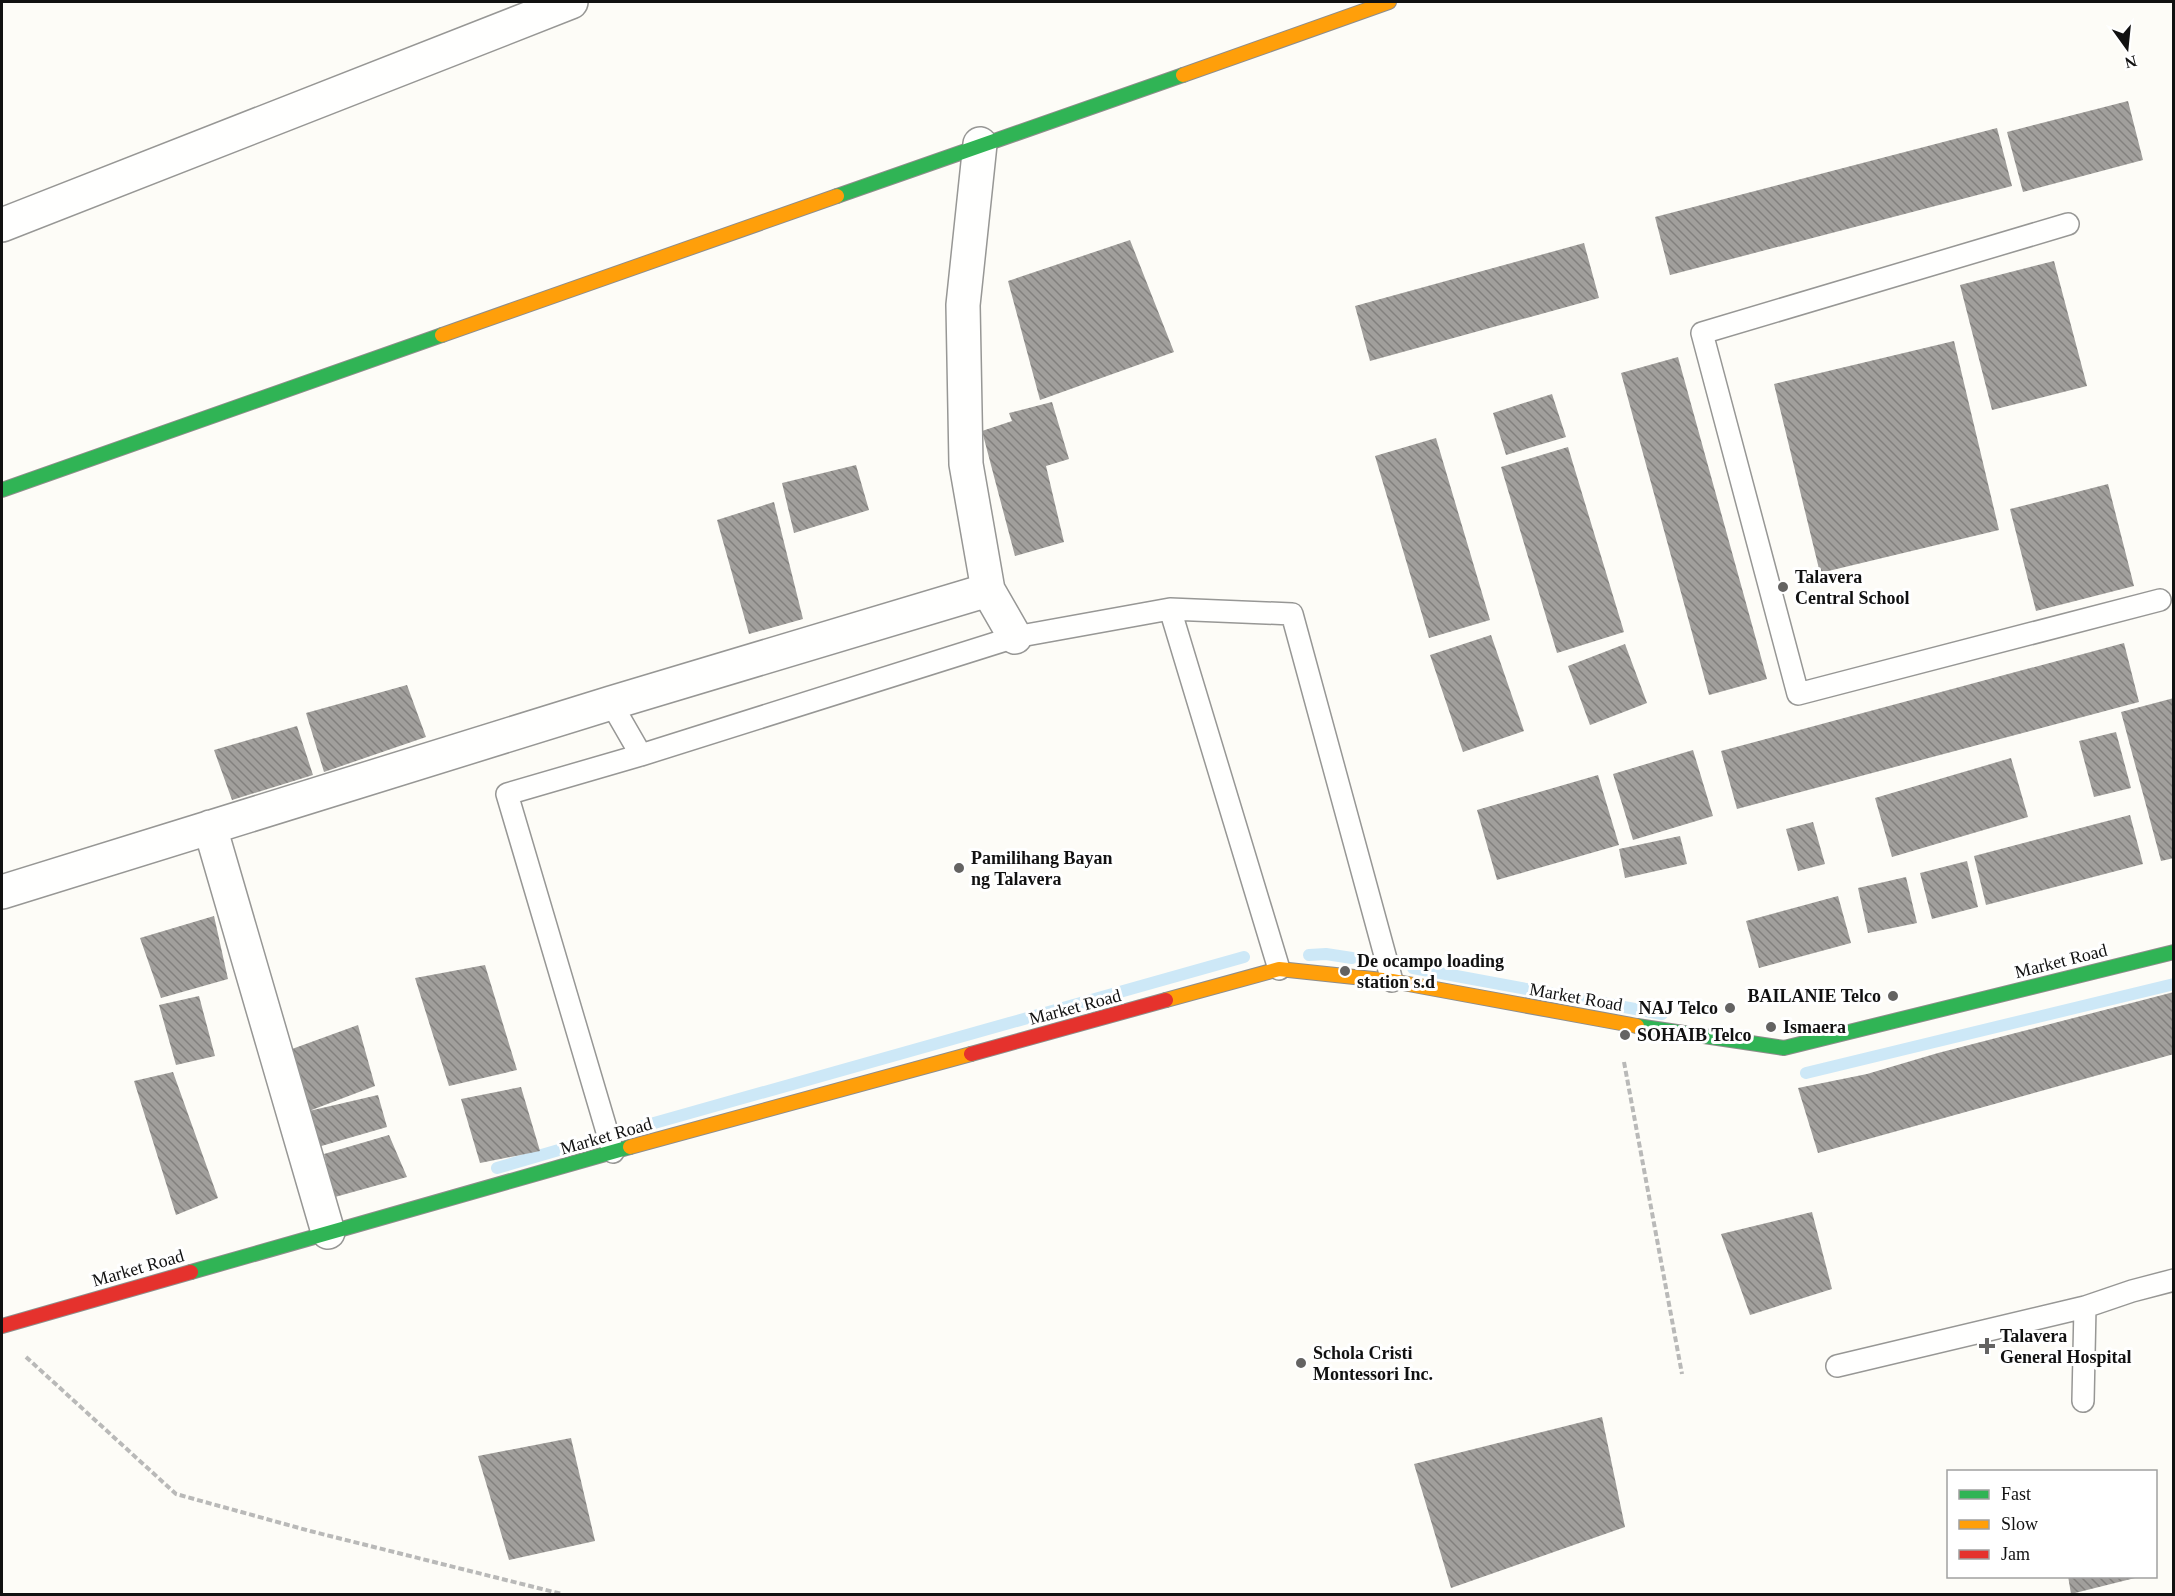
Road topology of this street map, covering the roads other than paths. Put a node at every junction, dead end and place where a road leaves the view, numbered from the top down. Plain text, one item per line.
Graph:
1 (571, 2) edge
2 (1389, 2) edge
3 (980, 144) junction
4 (2068, 224) dead end
5 (2, 225) edge
6 (2, 490) edge
7 (988, 590) junction
8 (2160, 600) dead end
9 (1170, 609) junction
10 (1015, 637) junction
11 (611, 704) junction
12 (641, 755) junction
13 (210, 827) junction
14 (2, 892) edge
15 (2174, 952) edge
16 (1279, 969) junction
17 (1392, 981) junction
18 (613, 1152) junction
19 (327, 1232) junction
20 (2174, 1280) edge
21 (2085, 1307) junction
22 (2, 1326) edge
23 (1837, 1366) dead end
24 (2083, 1401) dead end

1 - 5 street
2 - 3 street
3 - 6 street
3 - 7 street
4 - 8 lane
7 - 10 street
7 - 11 street
9 - 10 lane
9 - 16 lane
9 - 17 lane
10 - 12 lane
11 - 12 lane
11 - 13 street
12 - 18 lane
13 - 14 street
13 - 19 street
15 - 17 street, Market Road
16 - 17 street, Market Road
16 - 18 street, Market Road
18 - 19 street, Market Road
19 - 22 street, Market Road
20 - 21 lane
21 - 23 lane
21 - 24 lane

